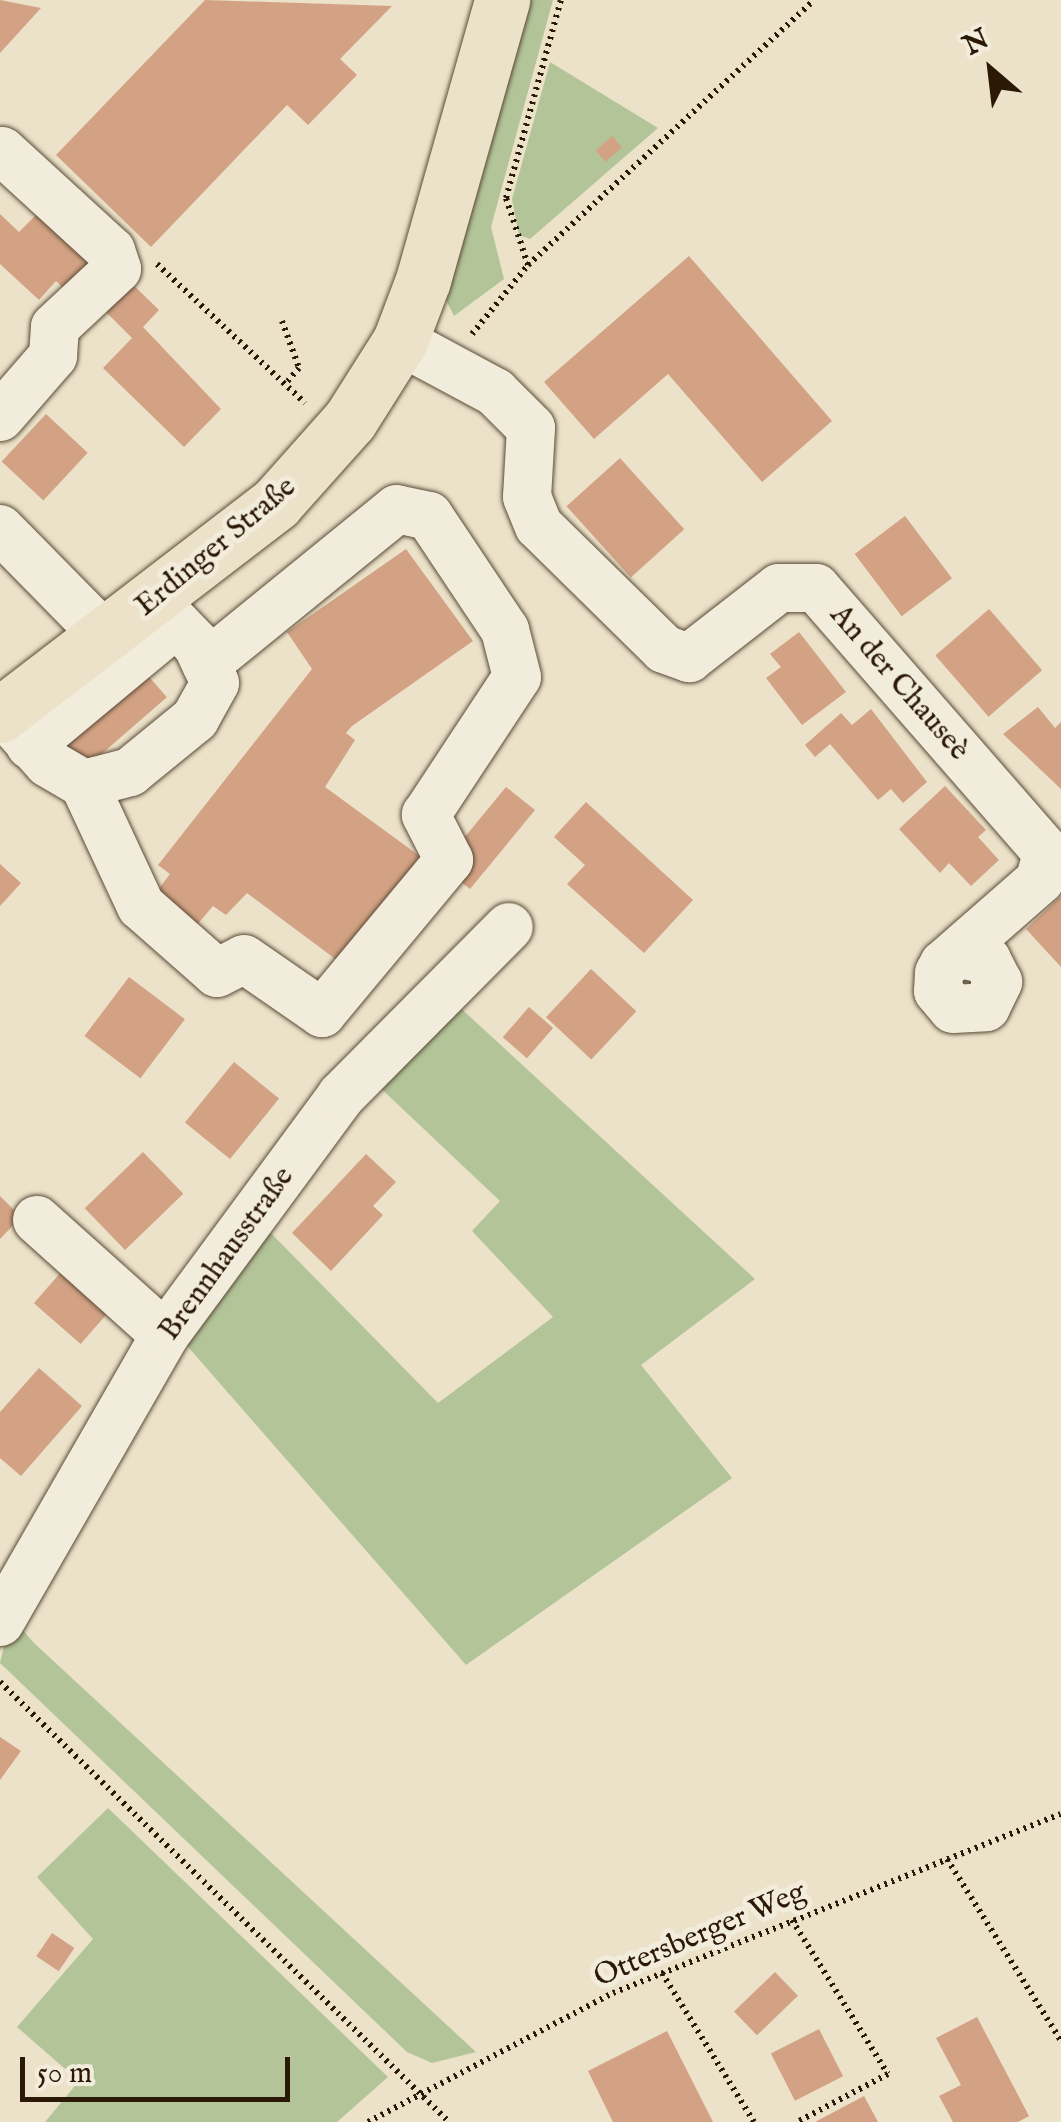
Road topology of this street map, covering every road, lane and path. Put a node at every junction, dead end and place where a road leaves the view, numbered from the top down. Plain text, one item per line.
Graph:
1 (502, 0) edge
2 (561, 0) edge
3 (814, 0) edge
4 (2, 151) edge
5 (528, 265) junction
6 (282, 321) dead end
7 (424, 353) junction
8 (286, 383) dead end
9 (0, 417) edge
10 (0, 530) edge
11 (165, 612) junction
12 (106, 638) junction
13 (206, 664) junction
14 (11, 724) edge
15 (84, 784) junction
16 (509, 927) dead end
17 (944, 964) dead end
18 (37, 1220) dead end
19 (165, 1336) junction
20 (0, 1622) edge
21 (0, 1682) edge
22 (1061, 1814) edge
23 (948, 1859) junction
24 (792, 1920) junction
25 (662, 1973) junction
26 (1061, 2040) edge
27 (424, 2090) junction
28 (368, 2122) edge
29 (449, 2122) edge
30 (754, 2122) edge
31 (797, 2122) edge

1 - 7 main road, Erdinger Straße
2 - 5 path
3 - 5 path
4 - 9 street
5 - 7 path
6 - 8 path
7 - 11 main road, Erdinger Straße
7 - 17 street, An der Chauseè
10 - 12 street
11 - 12 main road, Erdinger Straße
11 - 13 street
11 - 14 street
12 - 14 main road, Erdinger Straße
13 - 15 street
13 - 15 street
14 - 15 street
16 - 19 street, Brennhausstraße
18 - 19 street
19 - 20 street, Brennhausstraße
21 - 27 path
22 - 23 path, Ottersberger Weg
23 - 24 path, Ottersberger Weg
23 - 26 path
24 - 25 path, Ottersberger Weg
24 - 31 path
25 - 27 path, Ottersberger Weg
25 - 30 path
27 - 28 path, Ottersberger Weg
27 - 29 path

